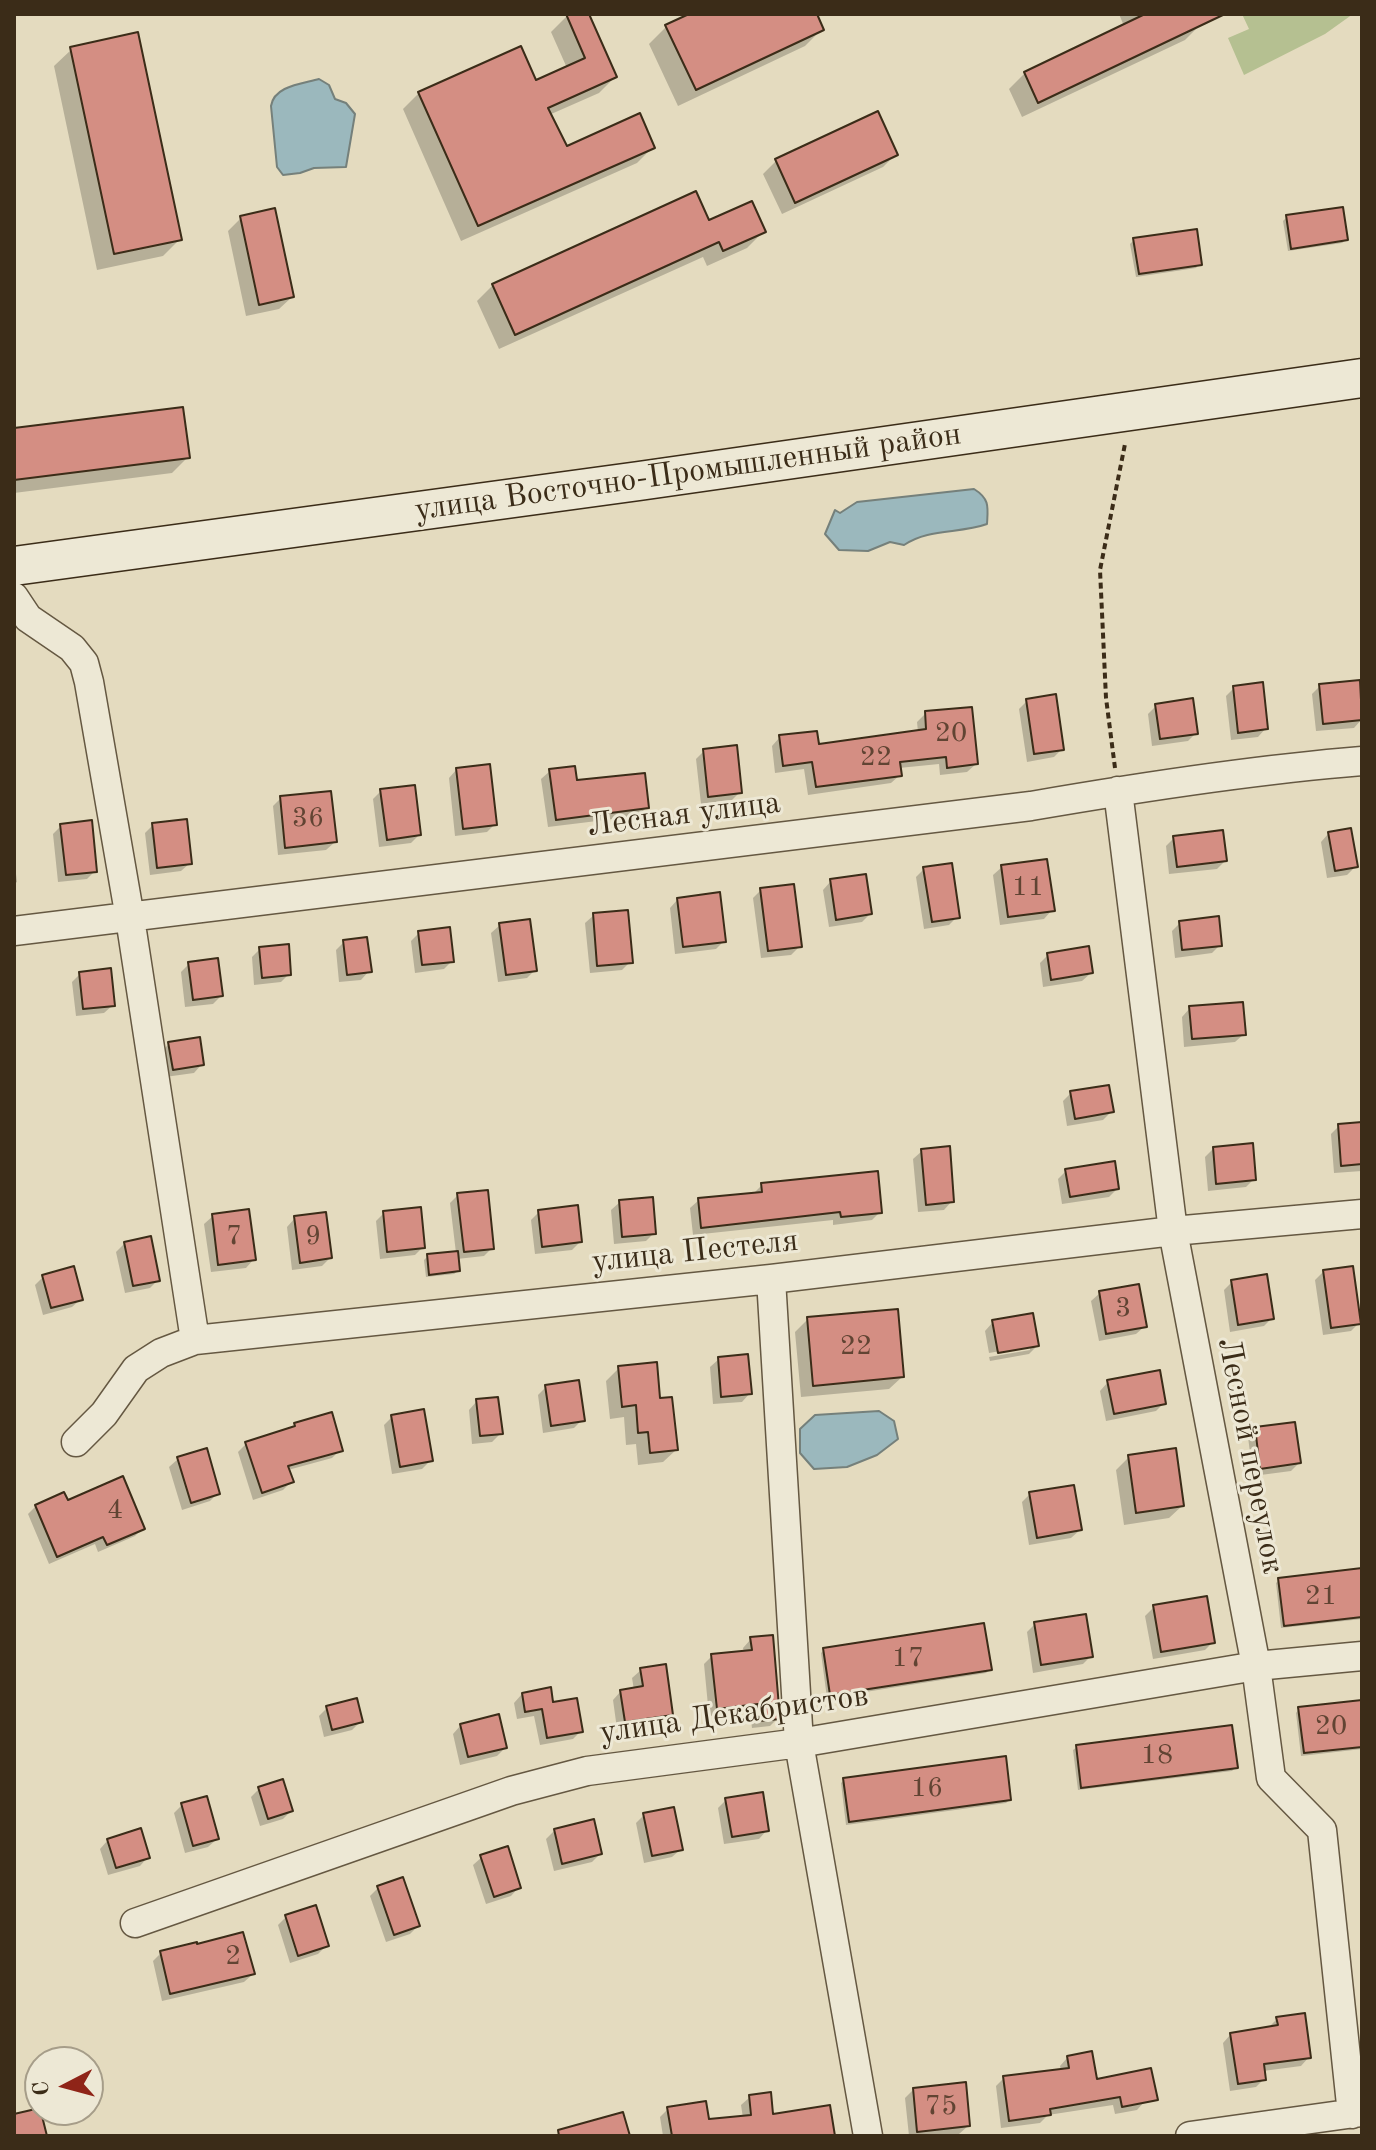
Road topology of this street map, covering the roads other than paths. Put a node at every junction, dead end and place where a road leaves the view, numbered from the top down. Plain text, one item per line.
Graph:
1 (1362, 378) edge
2 (14, 566) edge
3 (14, 597) edge
4 (1362, 761) edge
5 (1118, 791) junction
6 (130, 918) junction
7 (14, 931) edge
8 (1362, 1214) edge
9 (1173, 1231) junction
10 (771, 1279) junction
11 (195, 1340) junction
12 (76, 1442) dead end
13 (1362, 1656) edge
14 (1256, 1666) junction
15 (799, 1743) junction
16 (135, 1923) dead end
17 (1357, 2113) edge
18 (868, 2136) edge
19 (1190, 2136) edge

1 - 2 street, улица Восточно-Промышленный район
3 - 6 street
4 - 5 street, Лесная улица
5 - 6 street, Лесная улица
5 - 9 street, Лесной переулок
6 - 7 street, Лесная улица
6 - 11 street
8 - 9 street, улица Пестеля
9 - 10 street, улица Пестеля
9 - 14 street, Лесной переулок
10 - 11 street, улица Пестеля
10 - 15 street
11 - 12 street, улица Пестеля
13 - 14 street, улица Декабристов
14 - 15 street, улица Декабристов
14 - 17 street, Лесной переулок
15 - 16 street, улица Декабристов
15 - 18 street
17 - 19 street

